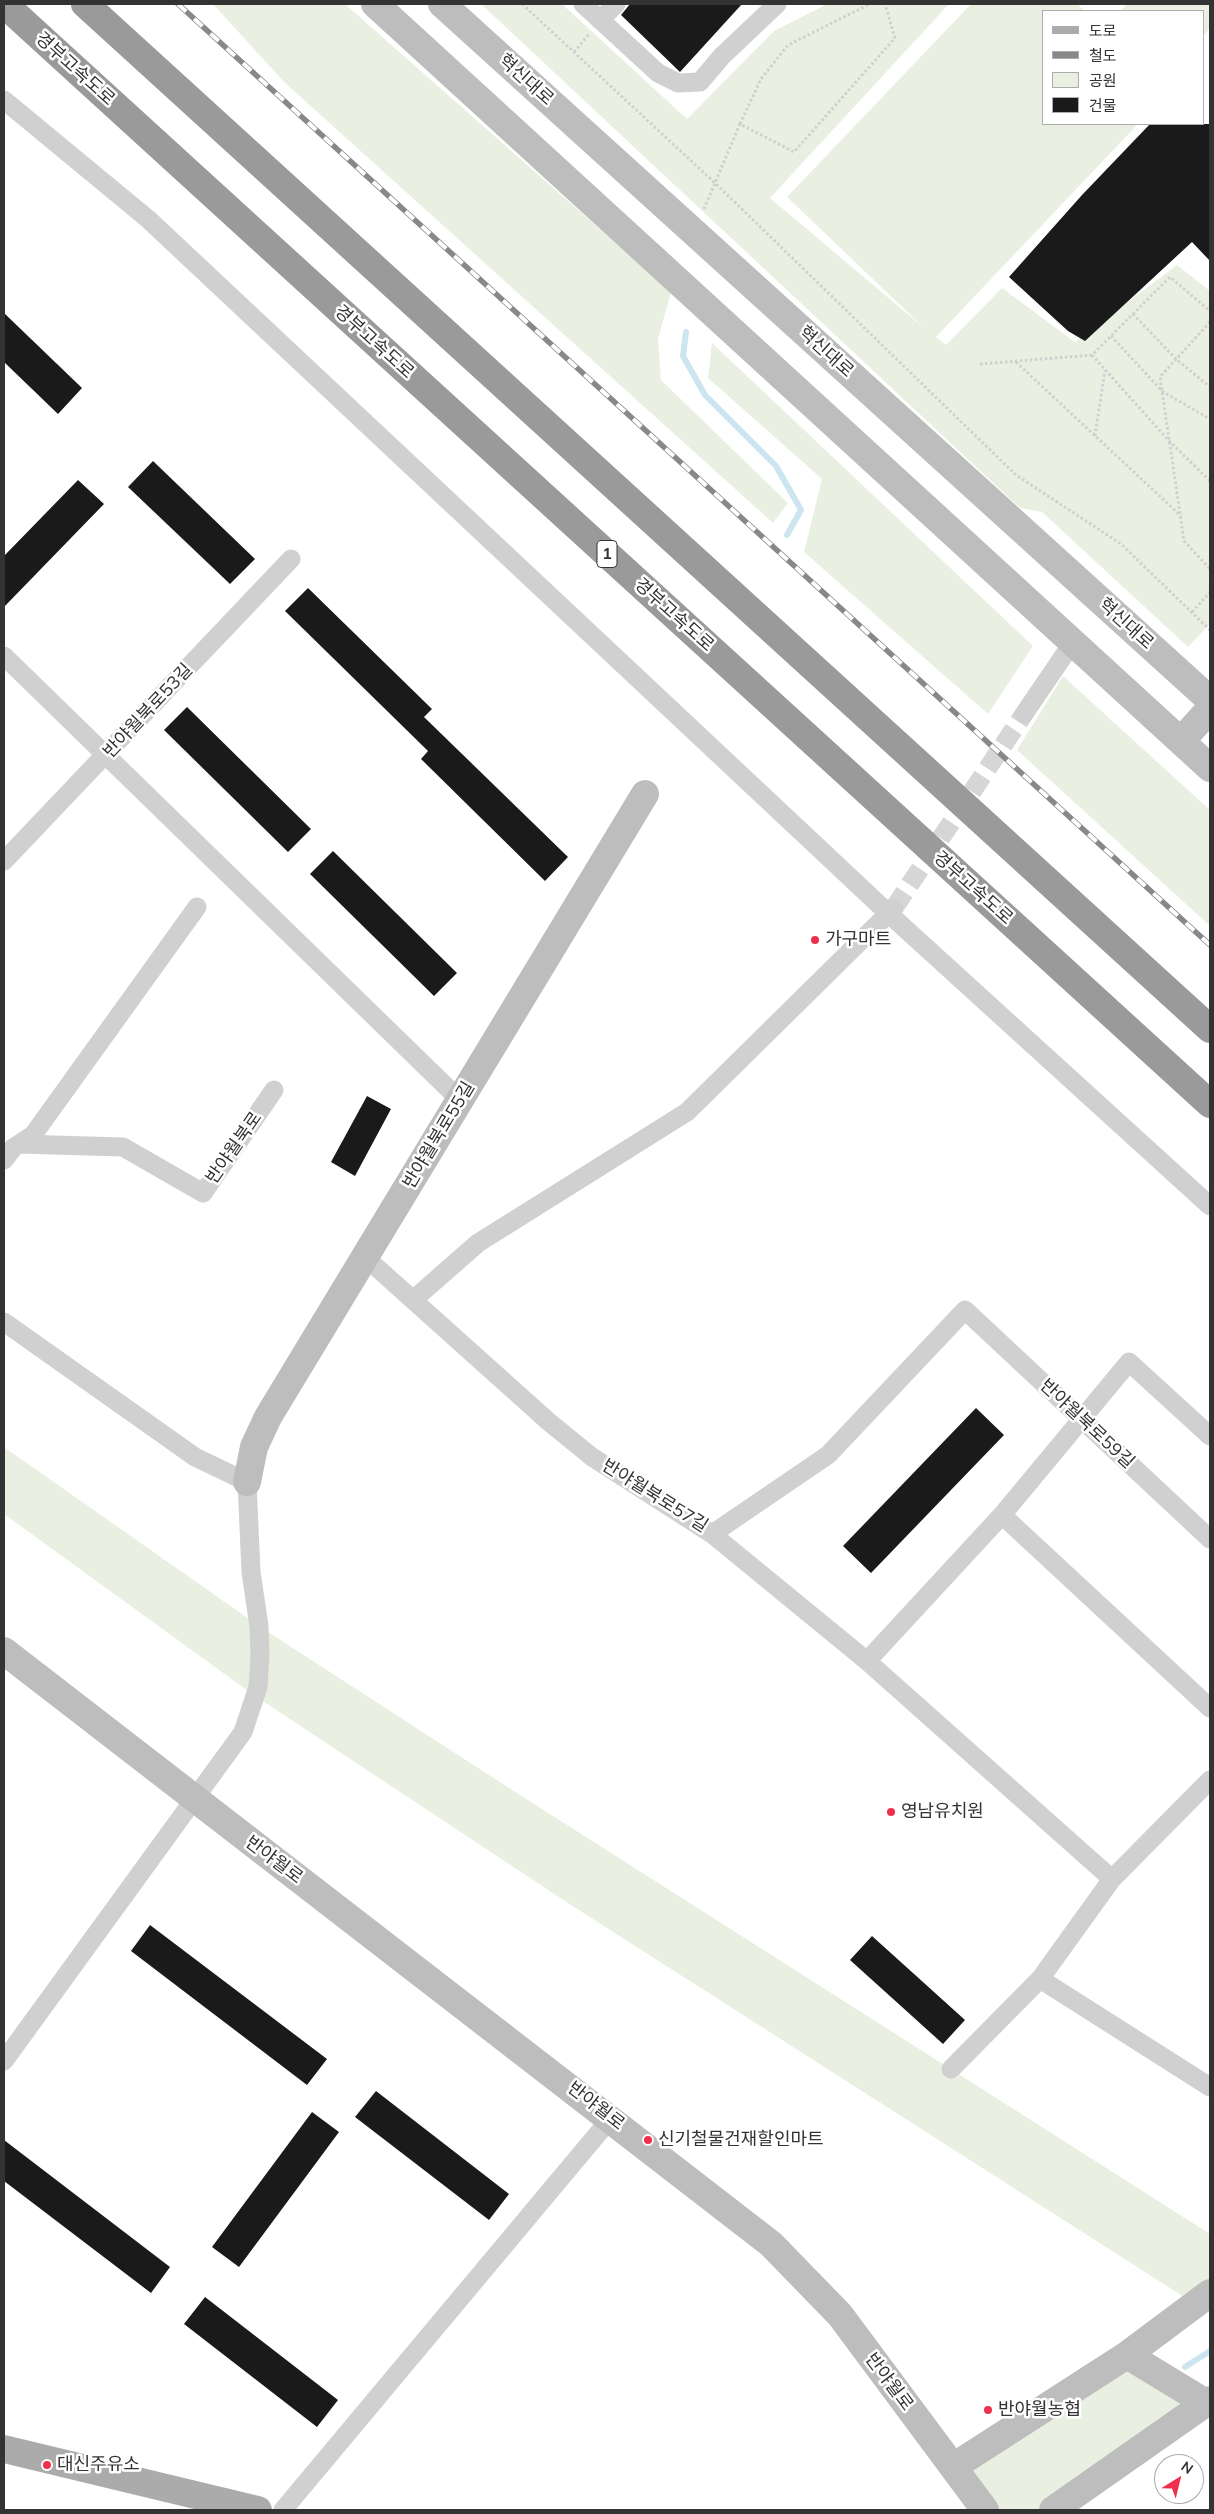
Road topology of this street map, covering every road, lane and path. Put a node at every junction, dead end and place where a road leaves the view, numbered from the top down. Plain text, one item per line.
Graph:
1 (4, 4) edge
2 (85, 4) edge
3 (375, 4) edge
4 (442, 4) edge
5 (522, 4) edge
6 (583, 4) edge
7 (616, 4) edge
8 (776, 4) edge
9 (870, 4) edge
10 (885, 4) edge
11 (600, 20) junction
12 (4, 100) edge
13 (740, 124) junction
14 (715, 183) junction
15 (693, 231) junction
16 (1210, 310) edge
17 (1133, 314) junction
18 (1210, 322) edge
19 (1111, 336) junction
20 (1092, 355) junction
21 (1176, 359) junction
22 (1016, 361) junction
23 (980, 364) dead end
24 (1105, 370) junction
25 (1210, 387) edge
26 (1163, 392) junction
27 (1210, 419) edge
28 (1095, 436) junction
29 (1170, 442) junction
30 (1210, 481) edge
31 (1181, 516) junction
32 (290, 559) dead end
33 (1210, 569) edge
34 (1210, 592) edge
35 (1192, 612) junction
36 (1210, 630) edge
37 (1073, 642) junction
38 (4, 656) edge
39 (1210, 700) edge
40 (1210, 709) edge
41 (1024, 714) tunnel mouth
42 (1181, 741) junction
43 (106, 755) junction
44 (1210, 768) edge
45 (645, 794) dead end
46 (4, 861) edge
47 (197, 907) dead end
48 (891, 910) junction
49 (1210, 1029) edge
50 (274, 1090) dead end
51 (460, 1100) junction
52 (1210, 1104) edge
53 (10, 1148) edge
54 (1210, 1206) edge
55 (365, 1257) junction
56 (413, 1300) junction
57 (965, 1310) joint
58 (4, 1322) edge
59 (1080, 1418) junction
60 (1210, 1436) edge
61 (247, 1482) junction
62 (1002, 1514) junction
63 (712, 1534) junction
64 (1210, 1539) edge
65 (4, 1651) edge
66 (867, 1661) junction
67 (1210, 1708) edge
68 (1210, 1780) edge
69 (195, 1799) junction
70 (1112, 1880) junction
71 (1040, 1979) junction
72 (4, 2061) edge
73 (951, 2069) dead end
74 (1210, 2087) edge
75 (611, 2118) junction
76 (1210, 2293) edge
77 (1127, 2355) junction
78 (1208, 2401) edge
79 (4, 2449) edge
80 (953, 2467) junction
81 (258, 2510) edge
82 (283, 2510) edge
83 (985, 2510) edge
84 (1052, 2510) edge

1 - 52 highway, 경부고속도로 / 1
2 - 49 highway
3 - 37 main road
4 - 15 main road, 혁신대로
5 - 14 path
6 - 11 street
7 - 11 street
8 - 11 street
9 - 13 path
10 - 13 path
12 - 48 street
13 - 14 path
14 - 15 path
14 - 35 path
15 - 39 main road, 혁신대로
16 - 17 path
17 - 19 path
17 - 21 path
18 - 21 path
19 - 20 path
19 - 26 path
20 - 22 path
20 - 24 path
21 - 25 path
21 - 26 path
22 - 23 path
22 - 28 path
24 - 28 path
24 - 29 path
26 - 27 path
26 - 29 path
28 - 31 path
29 - 30 path
29 - 31 path
31 - 33 path
32 - 43 street, 반야월북로53길
34 - 35 path
35 - 36 path
37 - 41 street
37 - 42 main road
38 - 43 street
40 - 42 main road
42 - 44 main road
43 - 46 street, 반야월북로53길
43 - 51 street
45 - 51 main road, 반야월북로55길
47 - 53 street, 반야월북로
48 - 54 street
48 - 56 street
50 - 53 street, 반야월북로
51 - 55 main road, 반야월북로55길
55 - 56 street, 반야월북로57길
55 - 61 main road, 반야월북로55길
56 - 63 street, 반야월북로57길
57 - 59 street, 반야월북로59길
57 - 63 street, 반야월북로57길
58 - 61 street
59 - 60 street
59 - 62 street
59 - 64 street, 반야월북로59길
61 - 69 street
62 - 66 street
62 - 67 street
63 - 66 street
65 - 69 main road, 반야월로
66 - 70 street
68 - 70 street
69 - 72 street
69 - 75 main road, 반야월로
70 - 71 street
71 - 73 street
71 - 74 street
75 - 80 main road, 반야월로
75 - 82 street
76 - 77 main road
77 - 78 main road
77 - 80 main road
78 - 84 main road
79 - 81 main road
80 - 83 main road, 반야월로

